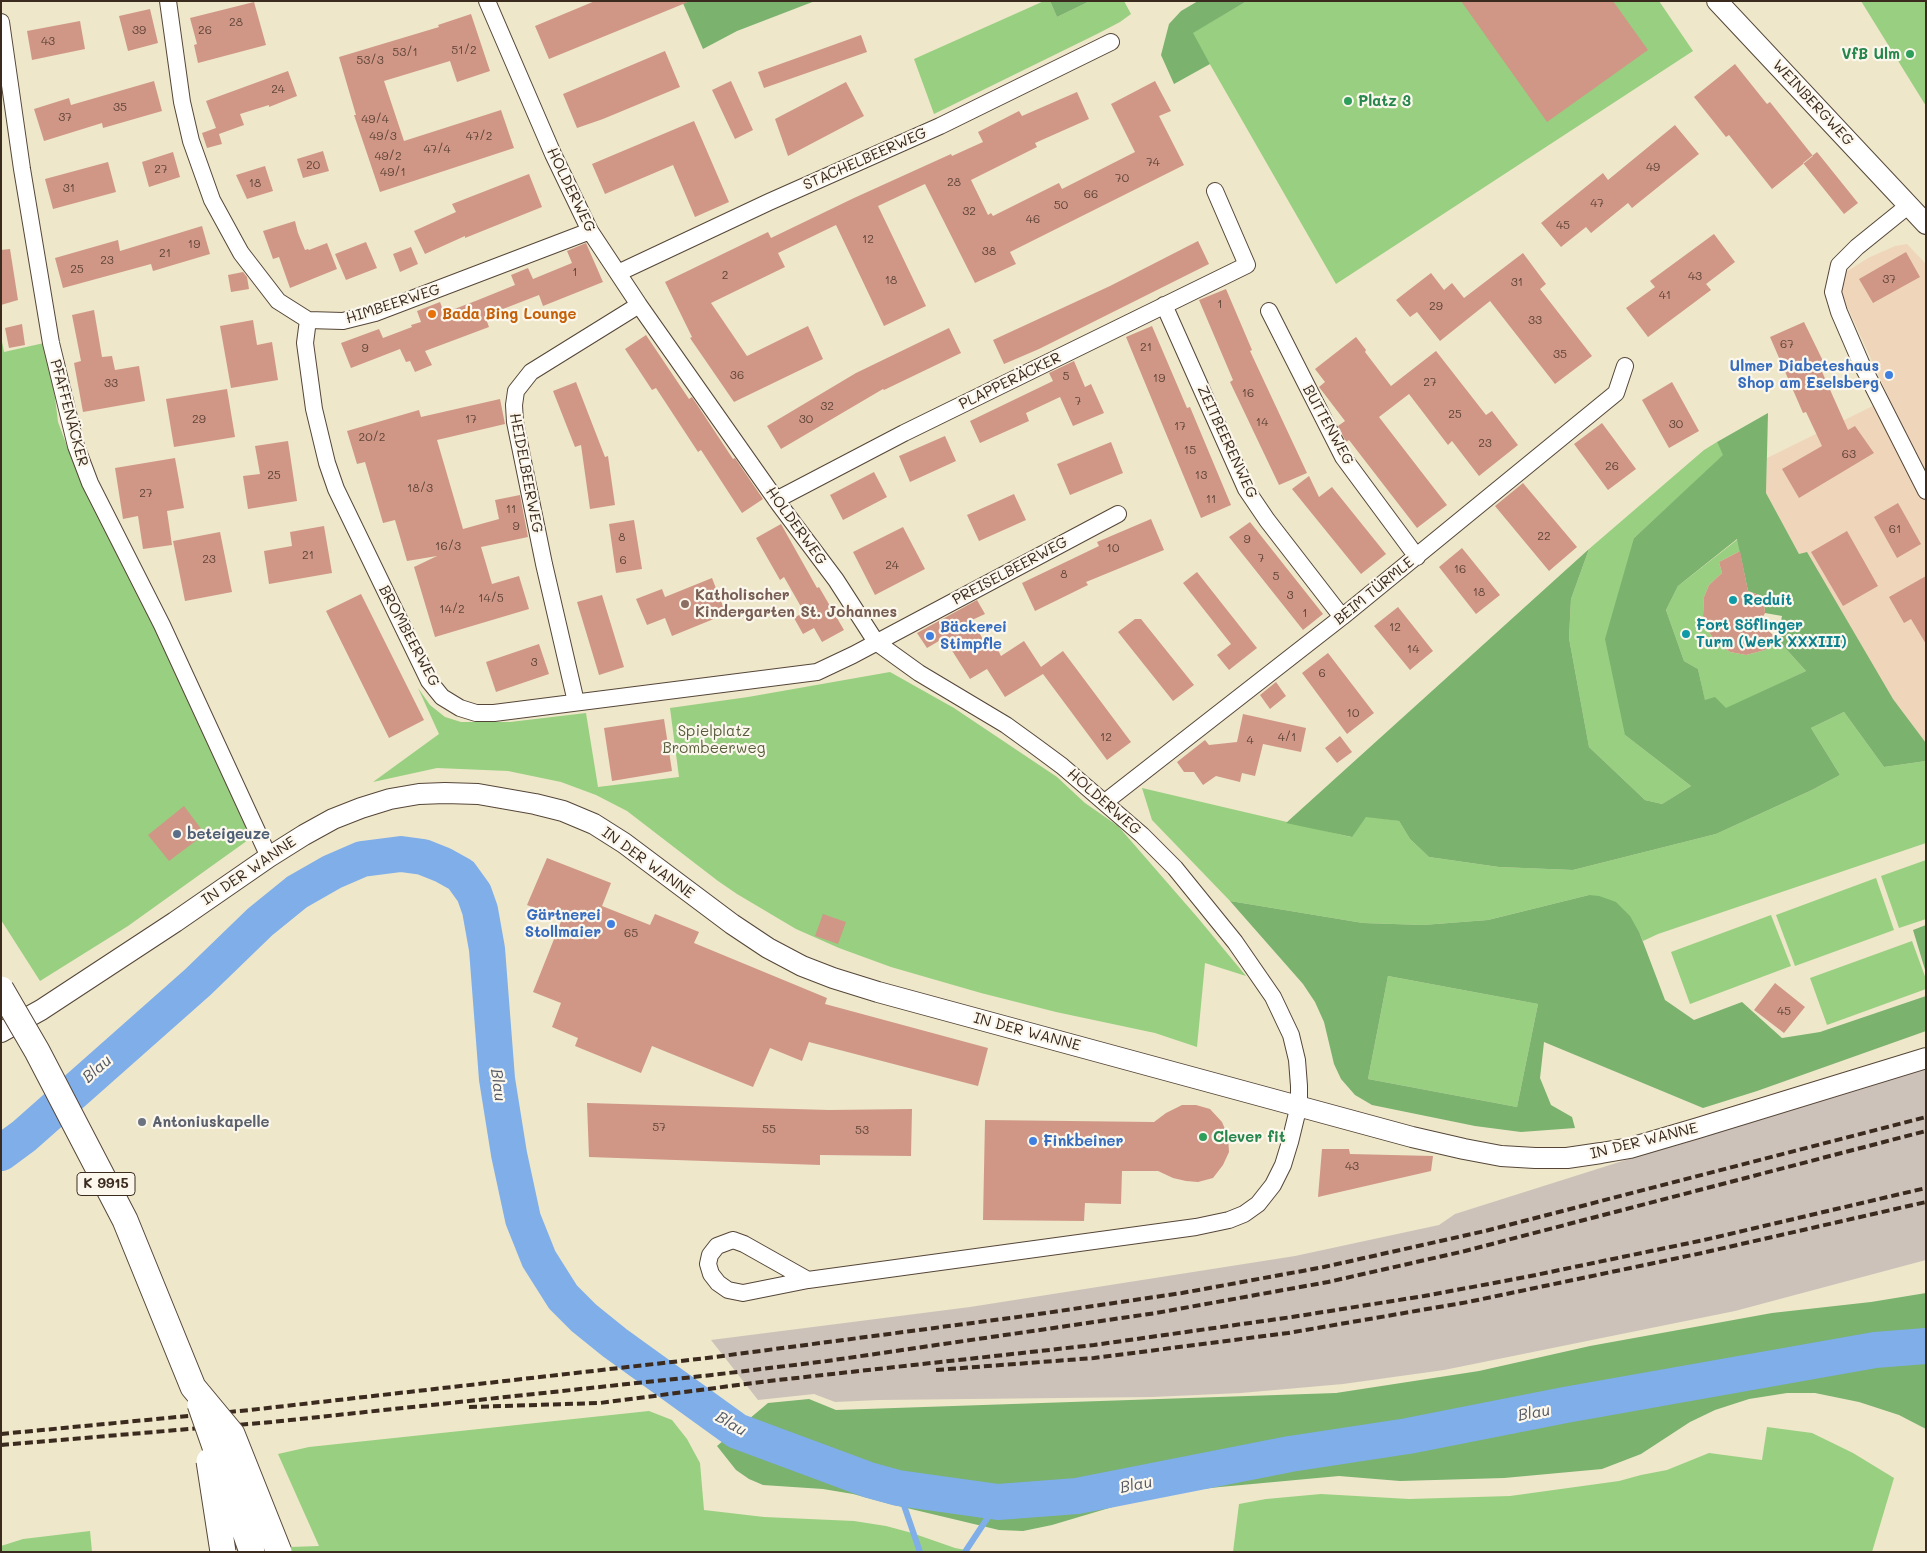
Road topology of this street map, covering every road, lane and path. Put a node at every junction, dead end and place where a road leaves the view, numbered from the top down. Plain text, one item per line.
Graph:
1 (168, 1) edge
2 (487, 1) edge
3 (1717, 1) edge
4 (1, 22) edge
5 (1111, 42) dead end
6 (1215, 191) dead end
7 (1909, 205) junction
8 (1926, 224) edge
9 (590, 231) junction
10 (618, 273) junction
11 (639, 305) junction
12 (1164, 305) junction
13 (1269, 311) dead end
14 (308, 320) junction
15 (1625, 366) dead end
16 (1926, 491) edge
17 (776, 500) junction
18 (1118, 514) dead end
19 (1417, 556) junction
20 (1342, 618) junction
21 (876, 642) junction
22 (576, 702) junction
23 (1105, 802) junction
24 (269, 857) junction
25 (1, 989) edge
26 (1, 1032) edge
27 (1926, 1058) edge
28 (1299, 1105) junction
29 (808, 1280) junction
30 (195, 1391) junction
31 (223, 1552) edge
32 (252, 1552) edge
33 (279, 1552) edge

1 - 14 street, HIMBEERWEG
2 - 9 street, HOLDERWEG
3 - 7 street, WEINBERGWEG
4 - 24 street, PFAFFENÄCKER
5 - 10 street, STACHELBEERWEG
6 - 12 street, PLAPPERÄCKER
7 - 8 street, WEINBERGWEG
7 - 16 street
9 - 10 street, HOLDERWEG
9 - 14 street, HIMBEERWEG
10 - 11 street, HOLDERWEG
11 - 17 street, HOLDERWEG
11 - 22 street, HEIDELBEERWEG
12 - 17 street, PLAPPERÄCKER
12 - 20 street, ZEITBEERENWEG
13 - 19 street, BUTTENWEG
14 - 22 street, BROMBEERWEG
15 - 19 street, BEIM TÜRMLE
17 - 21 street, HOLDERWEG
18 - 21 street, PREISELBEERWEG
19 - 20 street, BEIM TÜRMLE
20 - 23 street, BEIM TÜRMLE
21 - 22 street, BROMBEERWEG
21 - 23 street, HOLDERWEG
23 - 28 street, HOLDERWEG
24 - 26 street, IN DER WANNE
24 - 28 street, IN DER WANNE
25 - 30 main road, K 9915, bridge
27 - 28 street, IN DER WANNE
28 - 29 street
29 - 29 street
30 - 31 main road, bridge
30 - 32 main road, K 9915, bridge
30 - 33 main road, bridge

